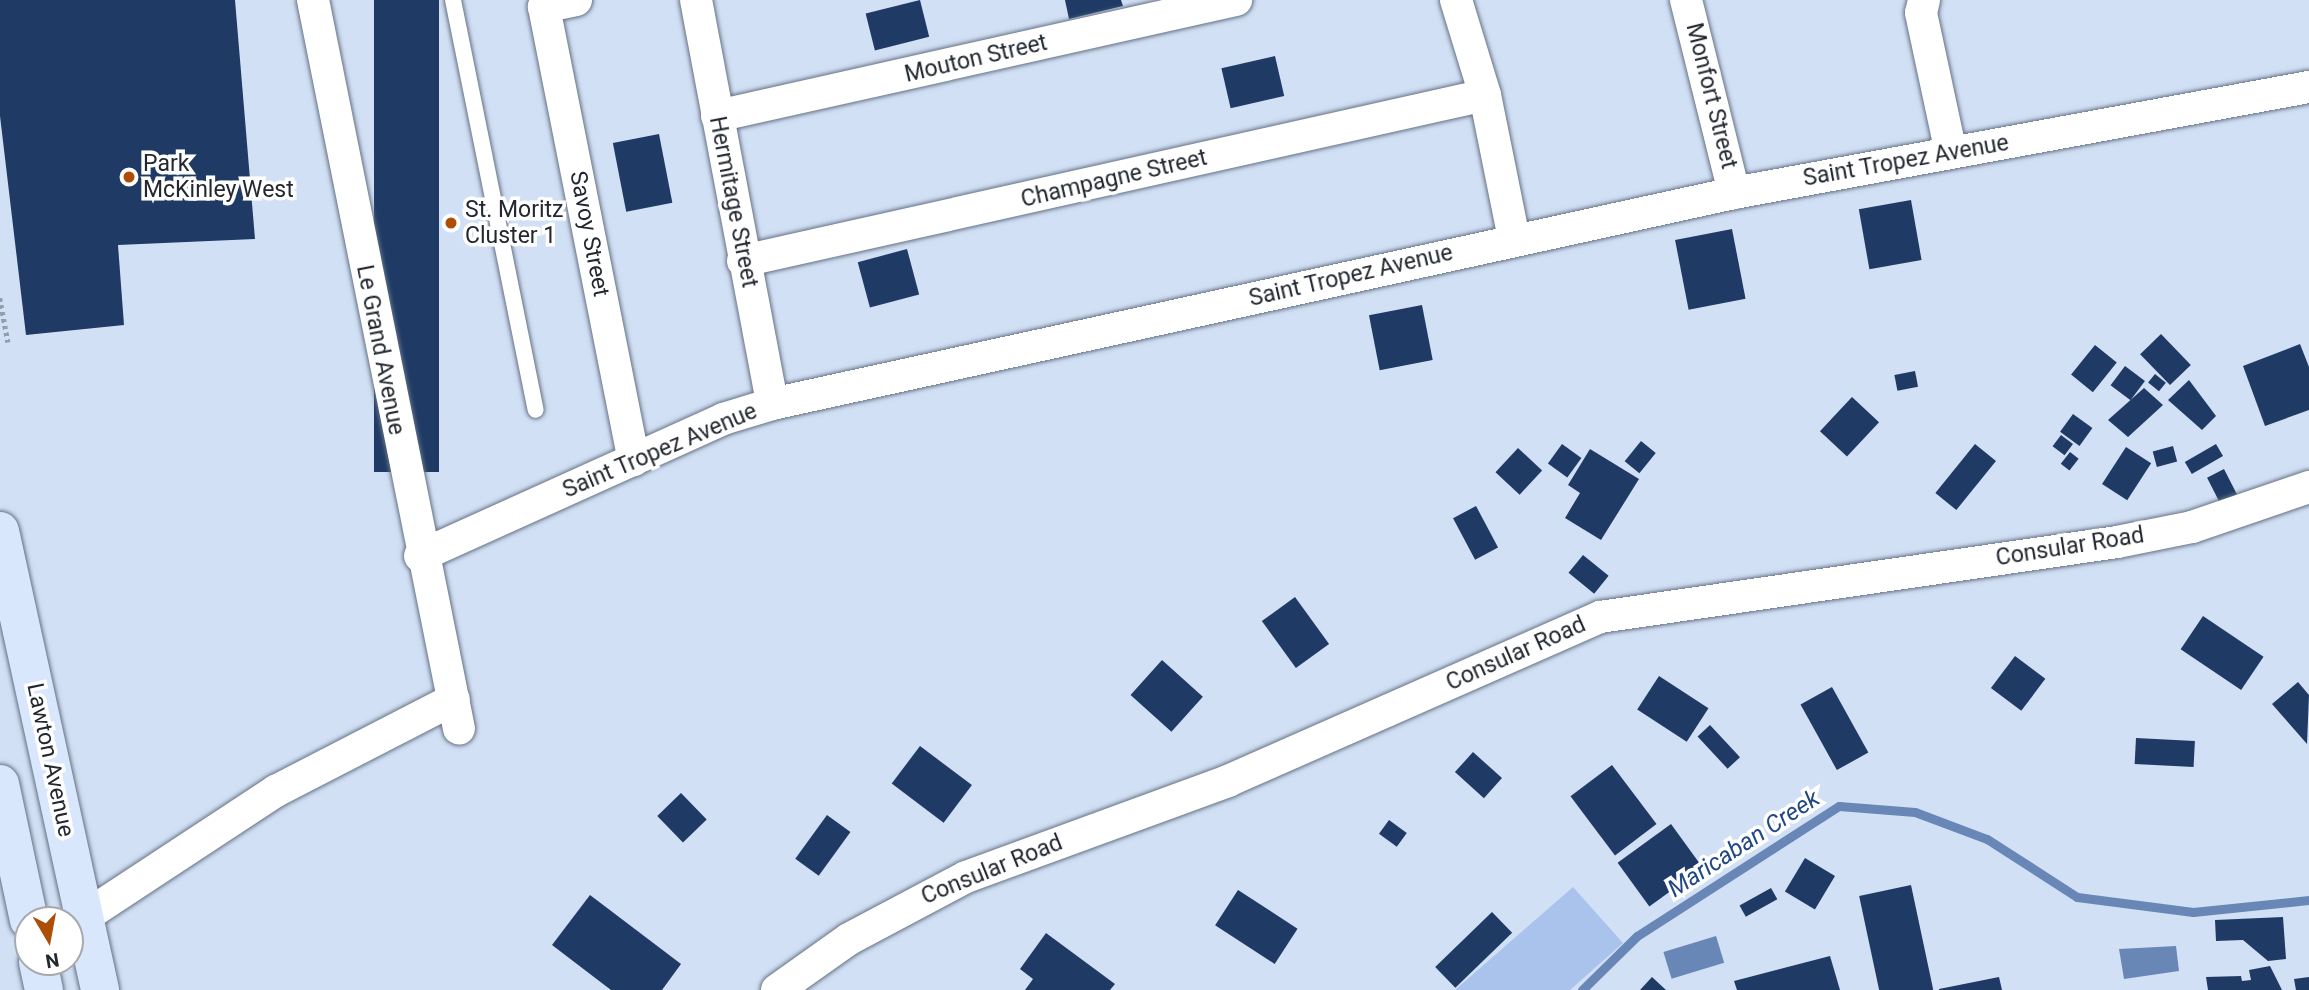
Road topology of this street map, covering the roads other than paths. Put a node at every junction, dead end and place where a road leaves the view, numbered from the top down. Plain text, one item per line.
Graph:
1 (313, 0) edge
2 (453, 0) edge
3 (576, 0) edge
4 (696, 0) edge
5 (1236, 0) edge
6 (1456, 0) edge
7 (1686, 0) edge
8 (1924, 0) edge
9 (2309, 87) edge
10 (1485, 96) junction
11 (717, 116) junction
12 (1951, 153) junction
13 (1734, 193) junction
14 (1514, 239) junction
15 (743, 261) junction
16 (772, 404) junction
17 (536, 410) dead end
18 (634, 460) junction
19 (2309, 487) edge
20 (0, 531) edge
21 (420, 556) junction
22 (0, 785) edge
23 (26, 906) edge
24 (82, 906) edge
25 (84, 917) joint
26 (100, 990) edge
27 (777, 990) edge

1 - 21 street, Le Grand Avenue
2 - 17 lane
3 - 18 street, Savoy Street
4 - 11 street, Hermitage Street
5 - 11 street, Mouton Street
6 - 10 street
7 - 13 street, Monfort Street
8 - 12 street
9 - 12 street, Saint Tropez Avenue
10 - 14 street
10 - 15 street, Champagne Street
11 - 15 street, Hermitage Street
12 - 13 street, Saint Tropez Avenue
13 - 14 street, Saint Tropez Avenue
14 - 16 street, Saint Tropez Avenue
15 - 16 street, Hermitage Street
16 - 18 street, Saint Tropez Avenue
18 - 21 street, Saint Tropez Avenue
19 - 27 street, Consular Road
20 - 24 main road, Lawton Avenue
21 - 25 street, Le Grand Avenue
22 - 23 main road
25 - 26 main road, Lawton Avenue

